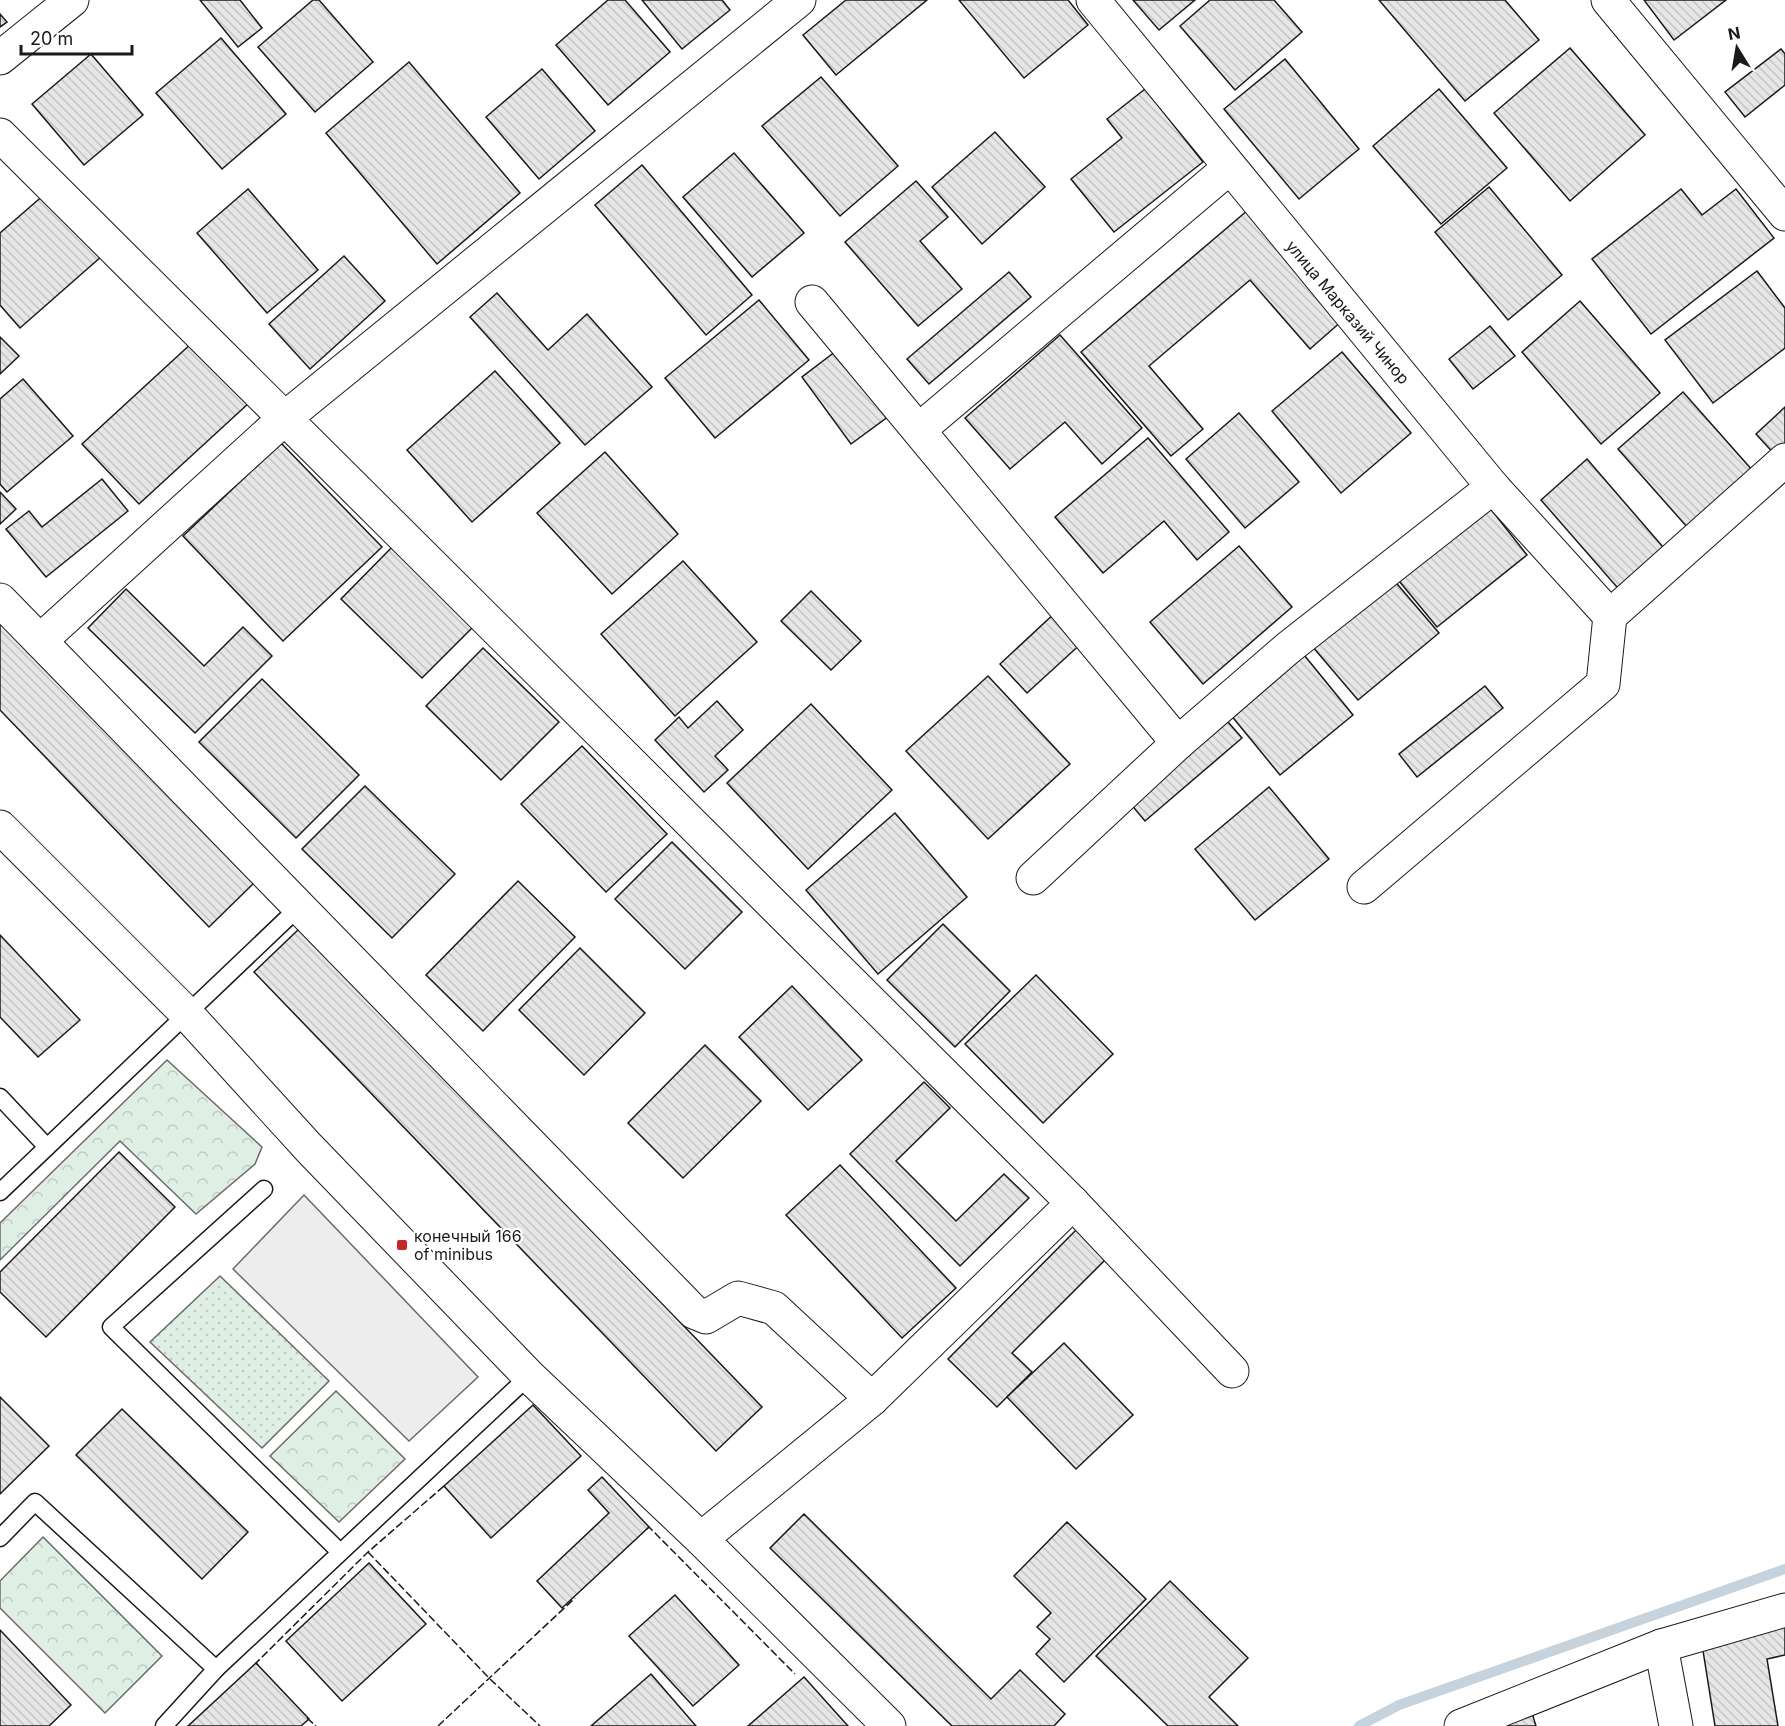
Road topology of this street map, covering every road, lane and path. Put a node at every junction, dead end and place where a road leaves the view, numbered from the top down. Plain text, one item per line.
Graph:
1 (72, 0) edge
2 (799, 0) edge
3 (1093, 0) edge
4 (1608, 0) edge
5 (0, 58) edge
6 (1, 139) edge
7 (1229, 168) junction
8 (1785, 214) edge
9 (812, 302) dead end
10 (285, 418) junction
11 (920, 429) junction
12 (1785, 460) edge
13 (1493, 487) junction
14 (0, 600) edge
15 (1610, 616) junction
16 (40, 641) junction
17 (1178, 743) junction
18 (0, 827) edge
19 (1033, 878) dead end
20 (1364, 886) dead end
21 (298, 908) junction
22 (186, 1013) junction
23 (0, 1097) edge
24 (47, 1147) junction
25 (264, 1188) dead end
26 (0, 1192) edge
27 (1082, 1212) junction
28 (1232, 1371) dead end
29 (529, 1376) junction
30 (872, 1399) junction
31 (0, 1538) edge
32 (701, 1539) junction
33 (340, 1552) junction
34 (1785, 1610) edge
35 (1661, 1646) junction
36 (216, 1669) junction
37 (164, 1726) edge
38 (889, 1726) edge
39 (1461, 1726) edge
40 (1676, 1726) edge

1 - 5 street
2 - 10 street
3 - 7 street, улица Марказий Чинор
4 - 8 street
6 - 10 street
7 - 11 street
7 - 13 street, улица Марказий Чинор
9 - 11 street
10 - 16 street
10 - 27 street
11 - 17 street
12 - 15 street
13 - 15 street, улица Марказий Чинор
13 - 17 street
14 - 16 street
15 - 20 street
16 - 21 street
17 - 19 street
18 - 22 street
21 - 22 lane
21 - 30 street
22 - 24 lane
22 - 29 street
23 - 24 lane
24 - 26 lane
25 - 33 lane
27 - 28 street
27 - 30 street
29 - 32 street
29 - 33 lane
30 - 32 street
31 - 36 lane
32 - 38 street
33 - 36 lane
34 - 35 street
35 - 39 street
35 - 40 street
36 - 37 lane

